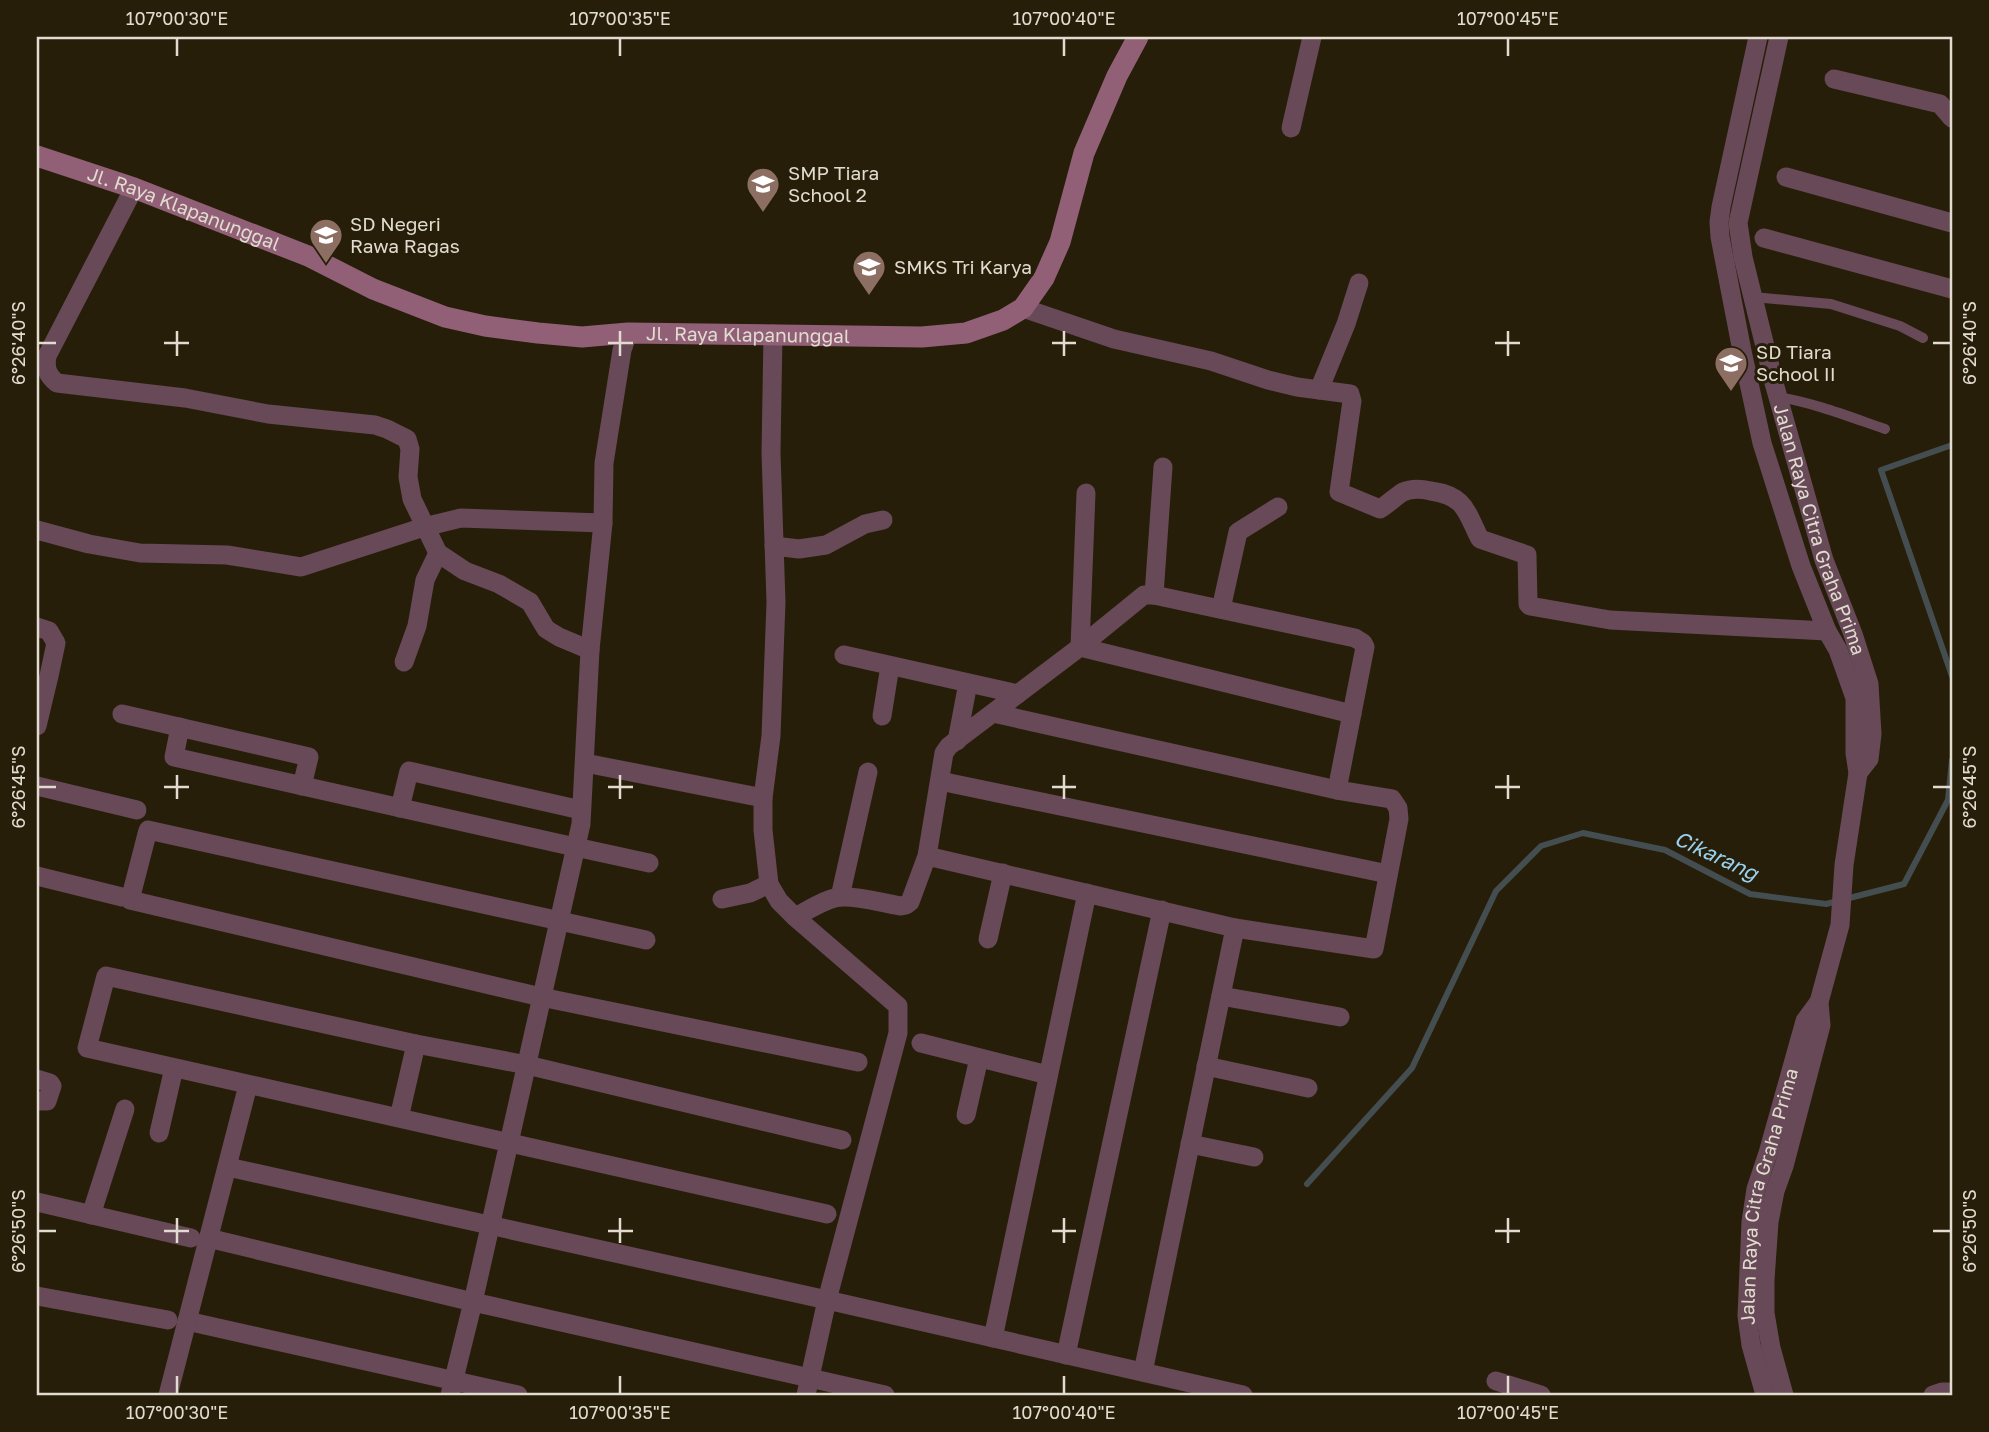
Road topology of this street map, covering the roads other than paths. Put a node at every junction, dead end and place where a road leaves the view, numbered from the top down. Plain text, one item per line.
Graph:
1 (1138, 37) edge
2 (1312, 37) edge
3 (1759, 37) edge
4 (1779, 37) edge
5 (1833, 79) dead end
6 (1952, 118) edge
7 (1291, 128) dead end
8 (37, 156) edge
9 (1786, 177) dead end
10 (134, 188) junction
11 (1952, 223) edge
12 (1764, 238) dead end
13 (1359, 283) dead end
14 (1952, 289) edge
15 (1753, 297) junction
16 (1023, 309) junction
17 (628, 333) junction
18 (773, 334) junction
19 (1923, 338) dead end
20 (1765, 344) junction
21 (1742, 351) junction
22 (37, 378) edge
23 (57, 383) junction
24 (1319, 390) junction
25 (1778, 397) junction
26 (1885, 429) dead end
27 (1163, 467) dead end
28 (1086, 493) dead end
29 (1278, 507) dead end
30 (883, 520) dead end
31 (603, 523) junction
32 (424, 527) junction
33 (37, 530) edge
34 (774, 546) junction
35 (438, 553) junction
36 (1154, 595) junction
37 (1221, 609) junction
38 (37, 627) edge
39 (1828, 631) junction
40 (1080, 647) junction
41 (590, 650) junction
42 (844, 655) dead end
43 (404, 662) dead end
44 (890, 666) junction
45 (968, 683) junction
46 (1018, 694) junction
47 (993, 713) junction
48 (122, 714) dead end
49 (1352, 714) junction
50 (882, 716) dead end
51 (37, 726) edge
52 (180, 727) junction
53 (957, 741) junction
54 (585, 763) junction
55 (868, 772) dead end
56 (1858, 774) junction
57 (940, 781) junction
58 (37, 786) edge
59 (302, 786) junction
60 (1337, 790) junction
61 (763, 798) junction
62 (401, 808) junction
63 (137, 810) dead end
64 (581, 810) junction
65 (576, 848) junction
66 (927, 856) junction
67 (649, 863) dead end
68 (1003, 873) junction
69 (1388, 874) junction
70 (37, 876) edge
71 (769, 884) junction
72 (1087, 893) junction
73 (122, 897) dead end
74 (840, 897) junction
75 (723, 899) dead end
76 (1162, 911) junction
77 (795, 917) junction
78 (559, 922) junction
79 (1235, 928) junction
80 (988, 939) dead end
81 (646, 940) dead end
82 (1221, 996) junction
83 (541, 997) junction
84 (1340, 1017) dead end
85 (921, 1043) dead end
86 (416, 1044) junction
87 (979, 1058) junction
88 (858, 1062) dead end
89 (527, 1065) junction
90 (1206, 1066) junction
91 (174, 1068) junction
92 (1048, 1075) junction
93 (37, 1080) edge
94 (248, 1084) junction
95 (1308, 1088) dead end
96 (37, 1101) edge
97 (124, 1110) dead end
98 (966, 1115) dead end
99 (399, 1118) junction
100 (159, 1133) dead end
101 (842, 1140) dead end
102 (508, 1142) junction
103 (1190, 1144) junction
104 (1254, 1157) dead end
105 (228, 1167) junction
106 (37, 1202) edge
107 (827, 1214) dead end
108 (91, 1215) junction
109 (489, 1226) junction
110 (200, 1238) junction
111 (37, 1296) edge
112 (827, 1300) junction
113 (473, 1302) junction
114 (178, 1320) junction
115 (993, 1338) junction
116 (1066, 1355) junction
117 (1143, 1372) junction
118 (1496, 1381) dead end
119 (808, 1387) edge
120 (452, 1388) edge
121 (1952, 1392) edge
122 (1777, 1394) edge
123 (168, 1395) edge
124 (518, 1395) edge
125 (885, 1395) edge
126 (1243, 1395) edge
127 (1541, 1395) edge
128 (1933, 1395) edge

1 - 16 street
2 - 7 street
3 - 21 street, Jalan Raya Citra Graha Prima
4 - 15 street, Jalan Raya Citra Graha Prima
5 - 6 street
8 - 10 street, Jl. Raya Klapanunggal
9 - 11 street
10 - 17 street, Jl. Raya Klapanunggal
10 - 23 street
12 - 14 street
13 - 24 street
15 - 19 lane
15 - 20 street, Jalan Raya Citra Graha Prima
16 - 18 street, Jl. Raya Klapanunggal
16 - 24 street
17 - 18 street, Jl. Raya Klapanunggal
17 - 31 street
18 - 34 street
20 - 21 street
20 - 25 street, Jalan Raya Citra Graha Prima
21 - 39 street, Jalan Raya Citra Graha Prima
22 - 23 street
23 - 32 street
24 - 39 street
25 - 26 lane
25 - 56 street, Jalan Raya Citra Graha Prima
27 - 36 street
28 - 40 street
29 - 37 street
30 - 34 street
31 - 32 street
31 - 41 street
32 - 33 street
32 - 35 street
34 - 61 street
35 - 41 street
35 - 43 street
36 - 37 street
36 - 40 street
37 - 49 street
38 - 51 street
39 - 56 street, Jalan Raya Citra Graha Prima
40 - 46 street
40 - 49 street
41 - 54 street
42 - 44 street
44 - 45 street
44 - 50 street
45 - 46 street
45 - 53 street
46 - 47 street
47 - 53 street
47 - 60 street
48 - 52 street
49 - 60 street
52 - 59 street
52 - 59 street
53 - 57 street
54 - 61 street
54 - 64 street
55 - 74 street
56 - 122 street, Jalan Raya Citra Graha Prima
57 - 66 street
57 - 69 street
58 - 63 street
59 - 62 street
60 - 69 street
61 - 71 street
62 - 64 street
62 - 65 street
64 - 65 street
65 - 67 street
65 - 78 street
66 - 68 street
66 - 74 street
68 - 72 street
68 - 80 street
69 - 79 street
70 - 73 street
71 - 75 street
71 - 77 street
72 - 76 street
72 - 92 street
74 - 77 street
76 - 79 street
76 - 116 street
77 - 112 street
78 - 81 street
78 - 83 street
78 - 83 street
79 - 82 street
82 - 84 street
82 - 90 street
83 - 88 street
83 - 89 street
85 - 87 street
86 - 89 street
86 - 91 street
86 - 99 street
87 - 92 street
87 - 98 street
89 - 101 street
89 - 102 street
90 - 95 street
90 - 103 street
91 - 94 street
91 - 100 street
92 - 115 street
93 - 96 street
94 - 99 street
94 - 105 street
97 - 108 street
99 - 102 street
102 - 107 street
102 - 109 street
103 - 104 street
103 - 117 street
105 - 109 street
105 - 110 street
106 - 108 street
108 - 110 street
109 - 112 street
109 - 113 street
110 - 113 street
110 - 114 street
111 - 114 street
112 - 115 street
112 - 119 street
113 - 119 street
113 - 120 street
114 - 120 street
114 - 123 street
115 - 116 street
116 - 117 street
117 - 126 street
118 - 127 street
119 - 125 street
120 - 124 street
121 - 128 street

